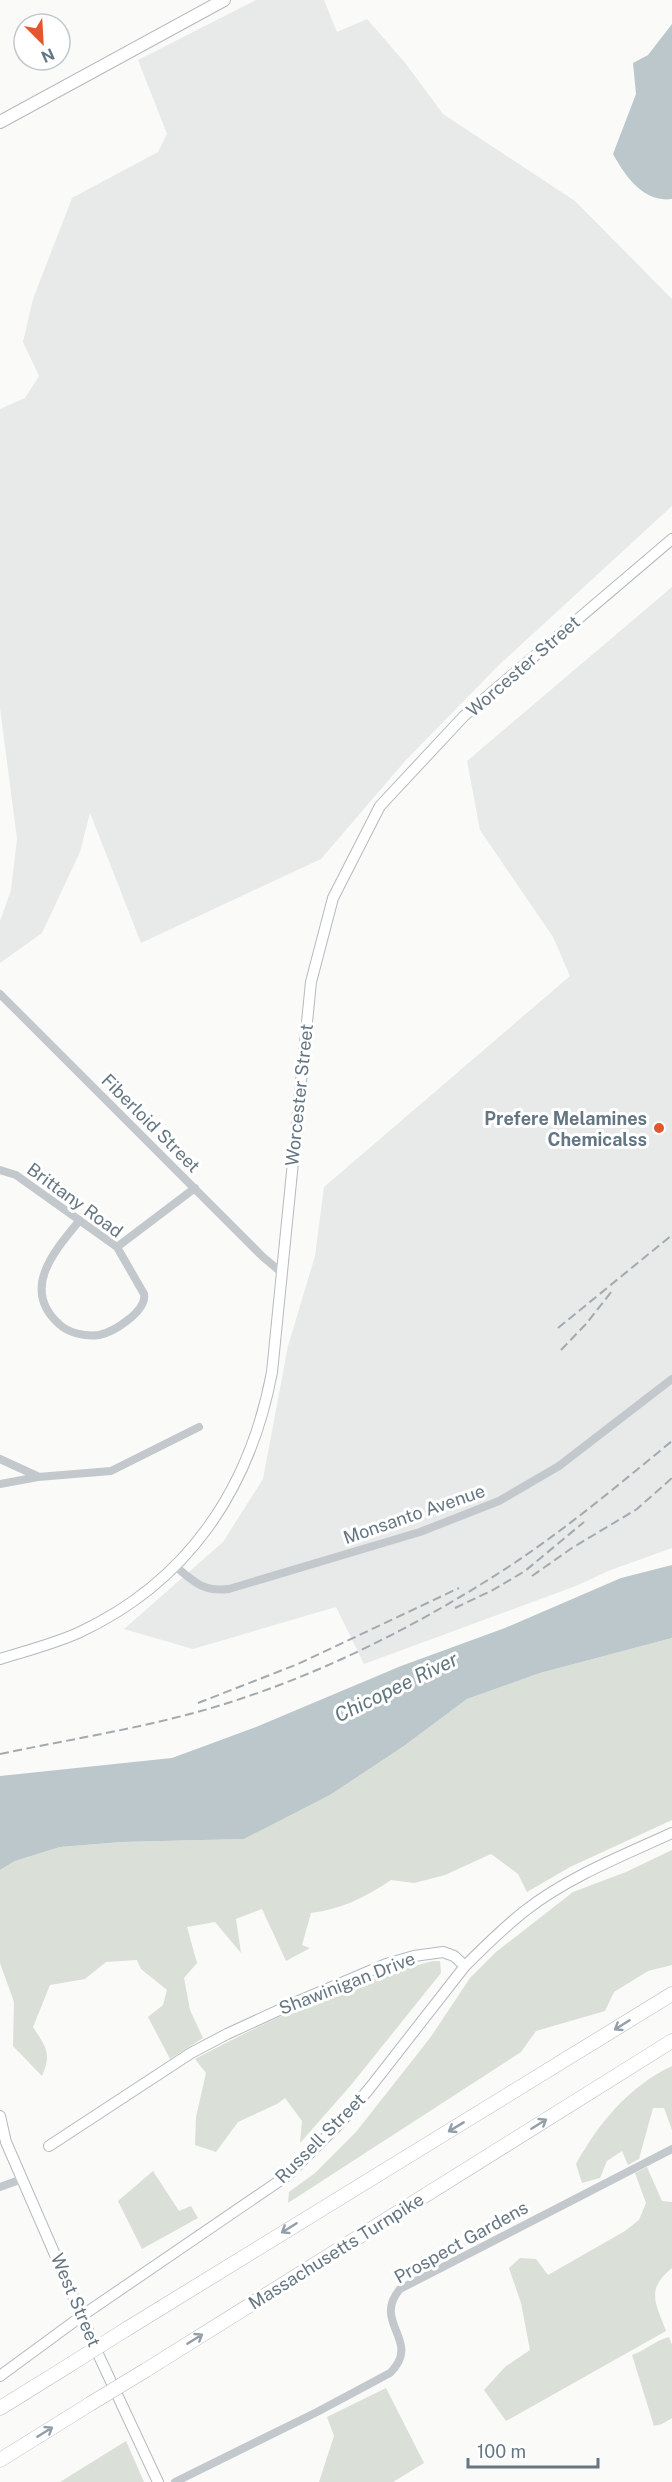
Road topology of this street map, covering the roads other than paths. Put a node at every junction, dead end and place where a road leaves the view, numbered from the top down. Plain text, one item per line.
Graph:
1 (224, 0) edge
2 (0, 122) edge
3 (672, 539) edge
4 (0, 994) edge
5 (0, 1170) edge
6 (195, 1188) junction
7 (80, 1220) junction
8 (117, 1247) junction
9 (281, 1272) junction
10 (672, 1379) edge
11 (199, 1427) dead end
12 (0, 1459) edge
13 (38, 1477) junction
14 (0, 1484) edge
15 (175, 1566) junction
16 (0, 1659) edge
17 (672, 1833) edge
18 (465, 1965) junction
19 (672, 1994) edge
20 (672, 2041) edge
21 (0, 2116) edge
22 (49, 2146) dead end
23 (672, 2149) edge
24 (22, 2179) junction
25 (0, 2187) edge
26 (83, 2315) junction
27 (0, 2376) edge
28 (0, 2408) edge
29 (0, 2460) edge
30 (158, 2482) edge
31 (175, 2482) edge

1 - 2 main road
3 - 9 main road, Worcester Street
4 - 6 street, Fiberloid Street
5 - 7 street, Brittany Road
6 - 8 street
6 - 9 street, Fiberloid Street
7 - 8 street, Brittany Road
7 - 8 street, Brittany Road
9 - 15 main road, Worcester Street
10 - 15 street, Monsanto Avenue
11 - 13 street
12 - 13 street
13 - 14 street
15 - 16 main road, Worcester Street
17 - 18 main road
18 - 22 main road, Shawinigan Drive
18 - 26 main road, Russell Street
19 -> 28 highway, bridge
29 -> 20 highway, Massachusetts Turnpike, bridge
21 - 24 main road, West Street
23 - 31 street, Prospect Gardens
24 - 25 street
24 - 26 main road, West Street
26 - 27 main road, Russell Street
26 - 30 main road, West Street

